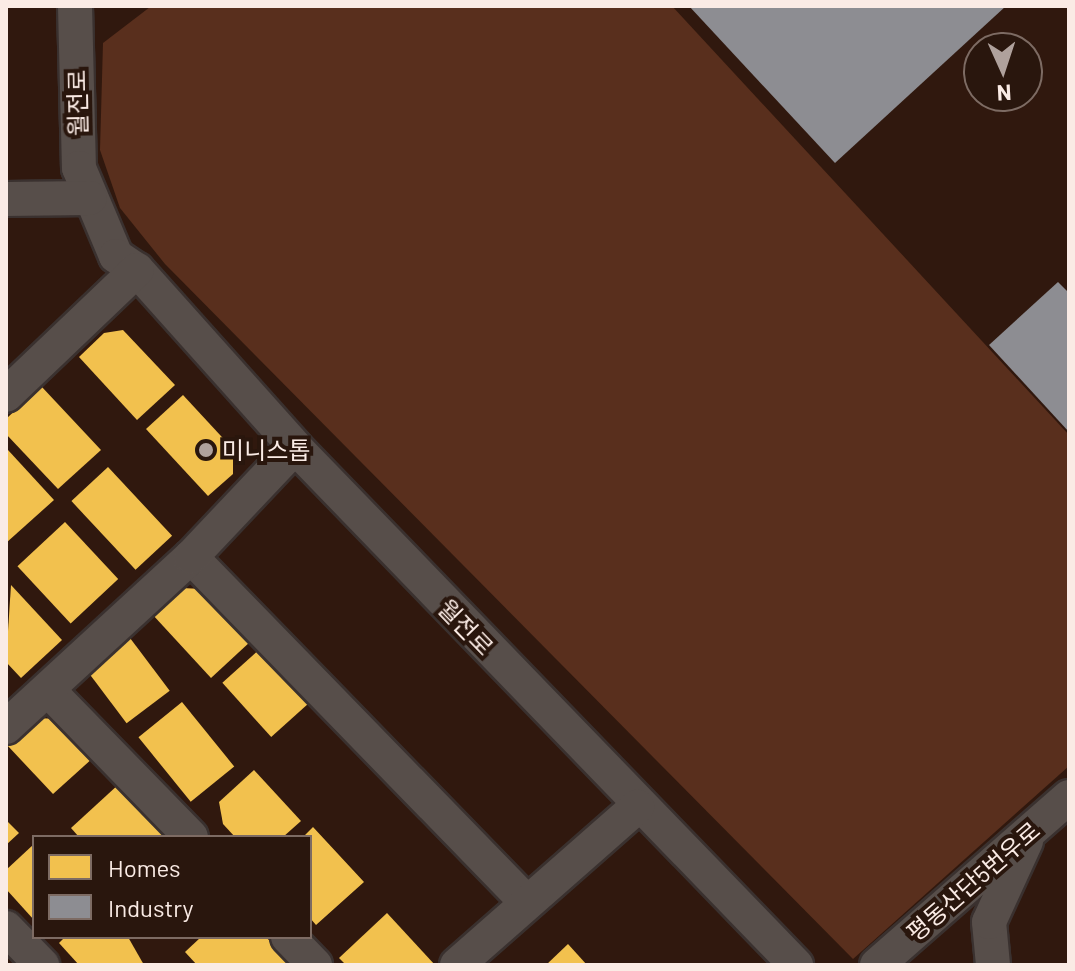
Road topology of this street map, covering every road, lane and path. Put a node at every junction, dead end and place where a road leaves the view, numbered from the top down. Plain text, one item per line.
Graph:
1 (75, 6) edge
2 (90, 198) junction
3 (6, 199) edge
4 (137, 270) junction
5 (6, 395) edge
6 (295, 447) junction
7 (191, 557) junction
8 (48, 690) junction
9 (6, 727) edge
10 (1069, 797) edge
11 (637, 807) junction
12 (1029, 834) junction
13 (189, 835) edge
14 (527, 903) junction
15 (6, 928) edge
16 (290, 939) edge
17 (42, 965) edge
18 (315, 965) edge
19 (457, 965) edge
20 (796, 965) edge
21 (877, 965) edge
22 (993, 965) edge

1 - 2 street, 월전로
2 - 3 street
2 - 4 street, 월전로
4 - 5 street
4 - 6 street, 월전로
6 - 7 street
6 - 11 street, 월전로
7 - 8 street
7 - 14 street
8 - 9 street
8 - 13 street
10 - 12 street, 평동산단5번우로
11 - 14 street
11 - 20 street, 월전로
12 - 21 street, 평동산단5번우로
12 - 22 street
14 - 19 street
15 - 17 street
16 - 18 street

